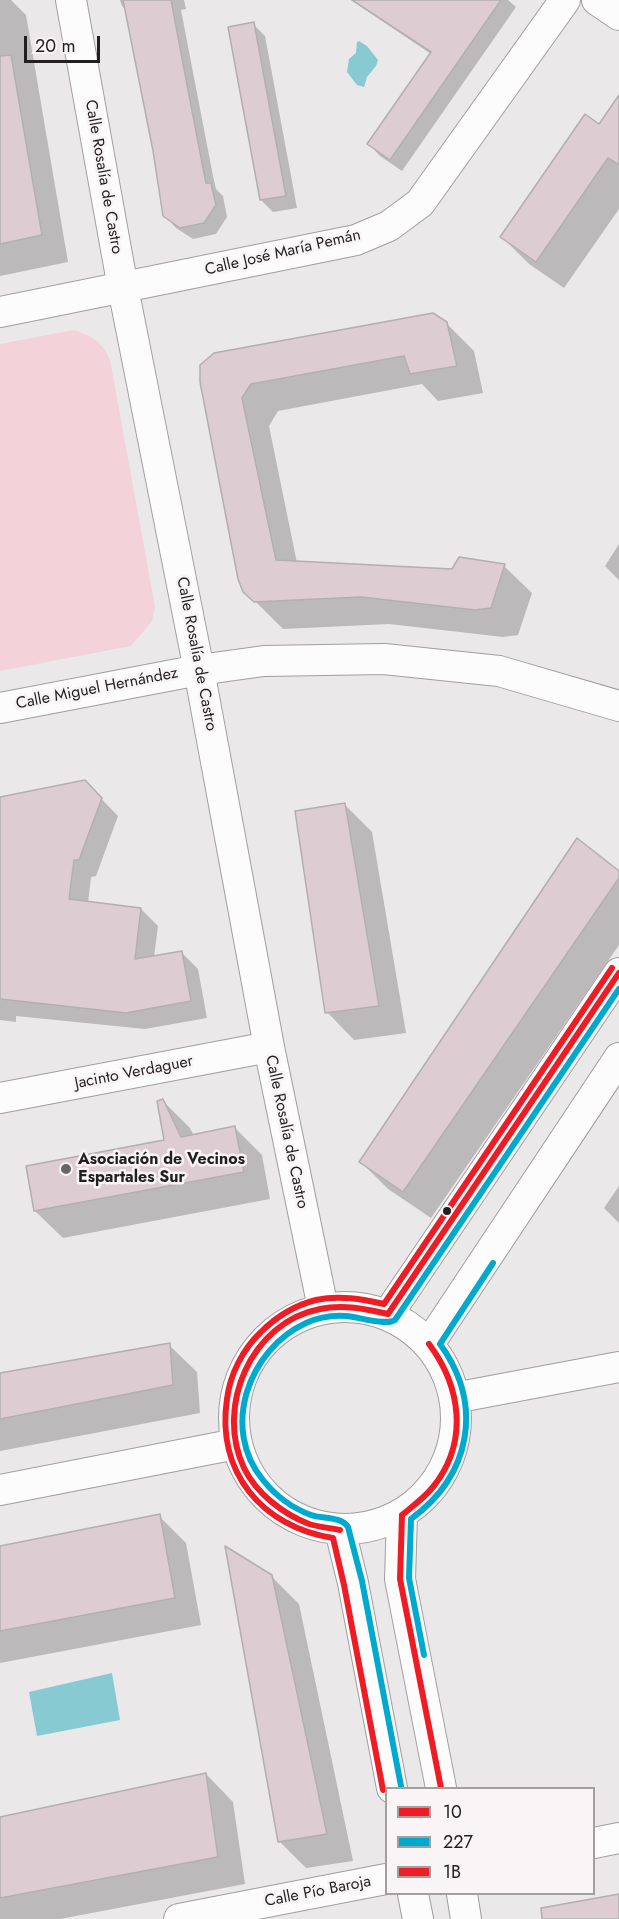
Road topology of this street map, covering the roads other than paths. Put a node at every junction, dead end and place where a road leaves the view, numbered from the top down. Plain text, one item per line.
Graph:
1 (71, 0) edge
2 (566, 0) edge
3 (597, 0) edge
4 (619, 15) edge
5 (123, 288) junction
6 (0, 312) edge
7 (199, 670) junction
8 (619, 706) edge
9 (0, 708) edge
10 (619, 973) edge
11 (269, 1047) junction
12 (619, 1058) edge
13 (0, 1098) edge
14 (323, 1308) junction
15 (388, 1314) junction
16 (429, 1344) junction
17 (619, 1367) edge
18 (454, 1398) junction
19 (236, 1444) junction
20 (0, 1490) edge
21 (402, 1515) junction
22 (340, 1530) junction
23 (393, 1787) edge
24 (441, 1787) edge
25 (619, 1838) edge
26 (595, 1843) edge
27 (385, 1879) edge
28 (413, 1895) edge
29 (462, 1895) edge
30 (179, 1919) edge
31 (418, 1919) edge
32 (466, 1919) edge

1 - 5 street, Calle Rosalía de Castro
2 - 5 street, Calle José María Pemán
3 - 4 street
5 - 6 street, Calle José María Pemán
5 - 7 street, Calle Rosalía de Castro
7 - 8 street, Calle Miguel Hernández
7 - 9 street, Calle Miguel Hernández
7 - 11 street, Calle Rosalía de Castro
10 - 15 street
11 - 13 street, Jacinto Verdaguer
11 - 14 street, Calle Rosalía de Castro
12 - 16 street
14 - 15 street
14 - 19 street
15 - 16 street
16 - 18 street
17 - 18 street
18 - 21 street
19 - 20 street
19 - 22 street
21 - 22 street
21 - 24 street
22 - 23 street
25 - 26 street
27 - 30 street, Calle Pío Baroja
28 - 31 street
29 - 32 street

